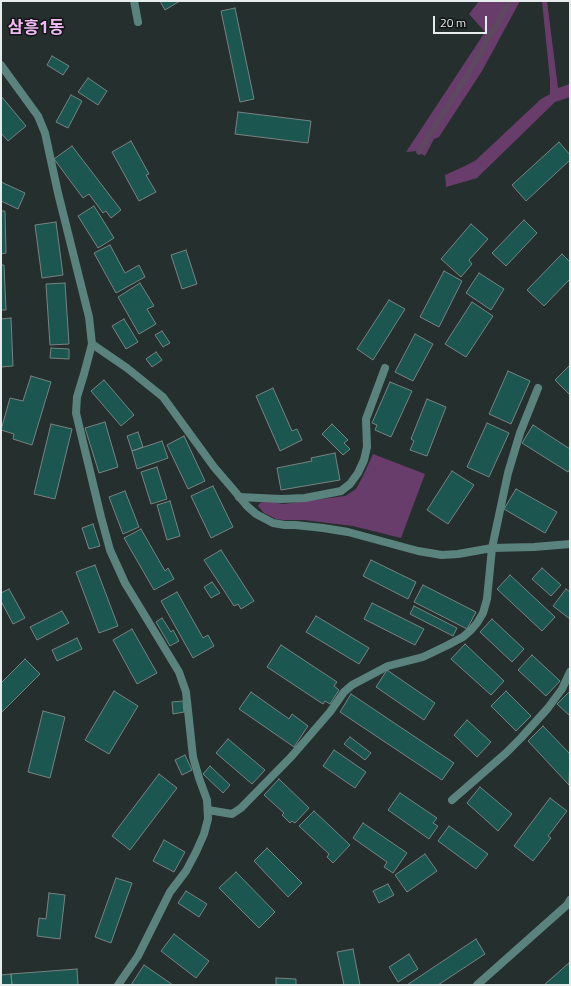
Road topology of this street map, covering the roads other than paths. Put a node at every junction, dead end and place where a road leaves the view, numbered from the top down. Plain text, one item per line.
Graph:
1 (134, 1) edge
2 (138, 22) dead end
3 (1, 65) edge
4 (92, 344) junction
5 (385, 368) dead end
6 (538, 388) dead end
7 (239, 497) junction
8 (570, 544) edge
9 (492, 548) junction
10 (570, 672) edge
11 (452, 800) dead end
12 (208, 810) junction
13 (570, 900) edge
14 (118, 985) edge
15 (477, 985) edge

1 - 2 street
3 - 4 street
4 - 7 street
4 - 12 street
5 - 7 street
6 - 9 street
7 - 9 street
8 - 9 street
9 - 12 street
10 - 11 street
12 - 14 street
13 - 15 street

